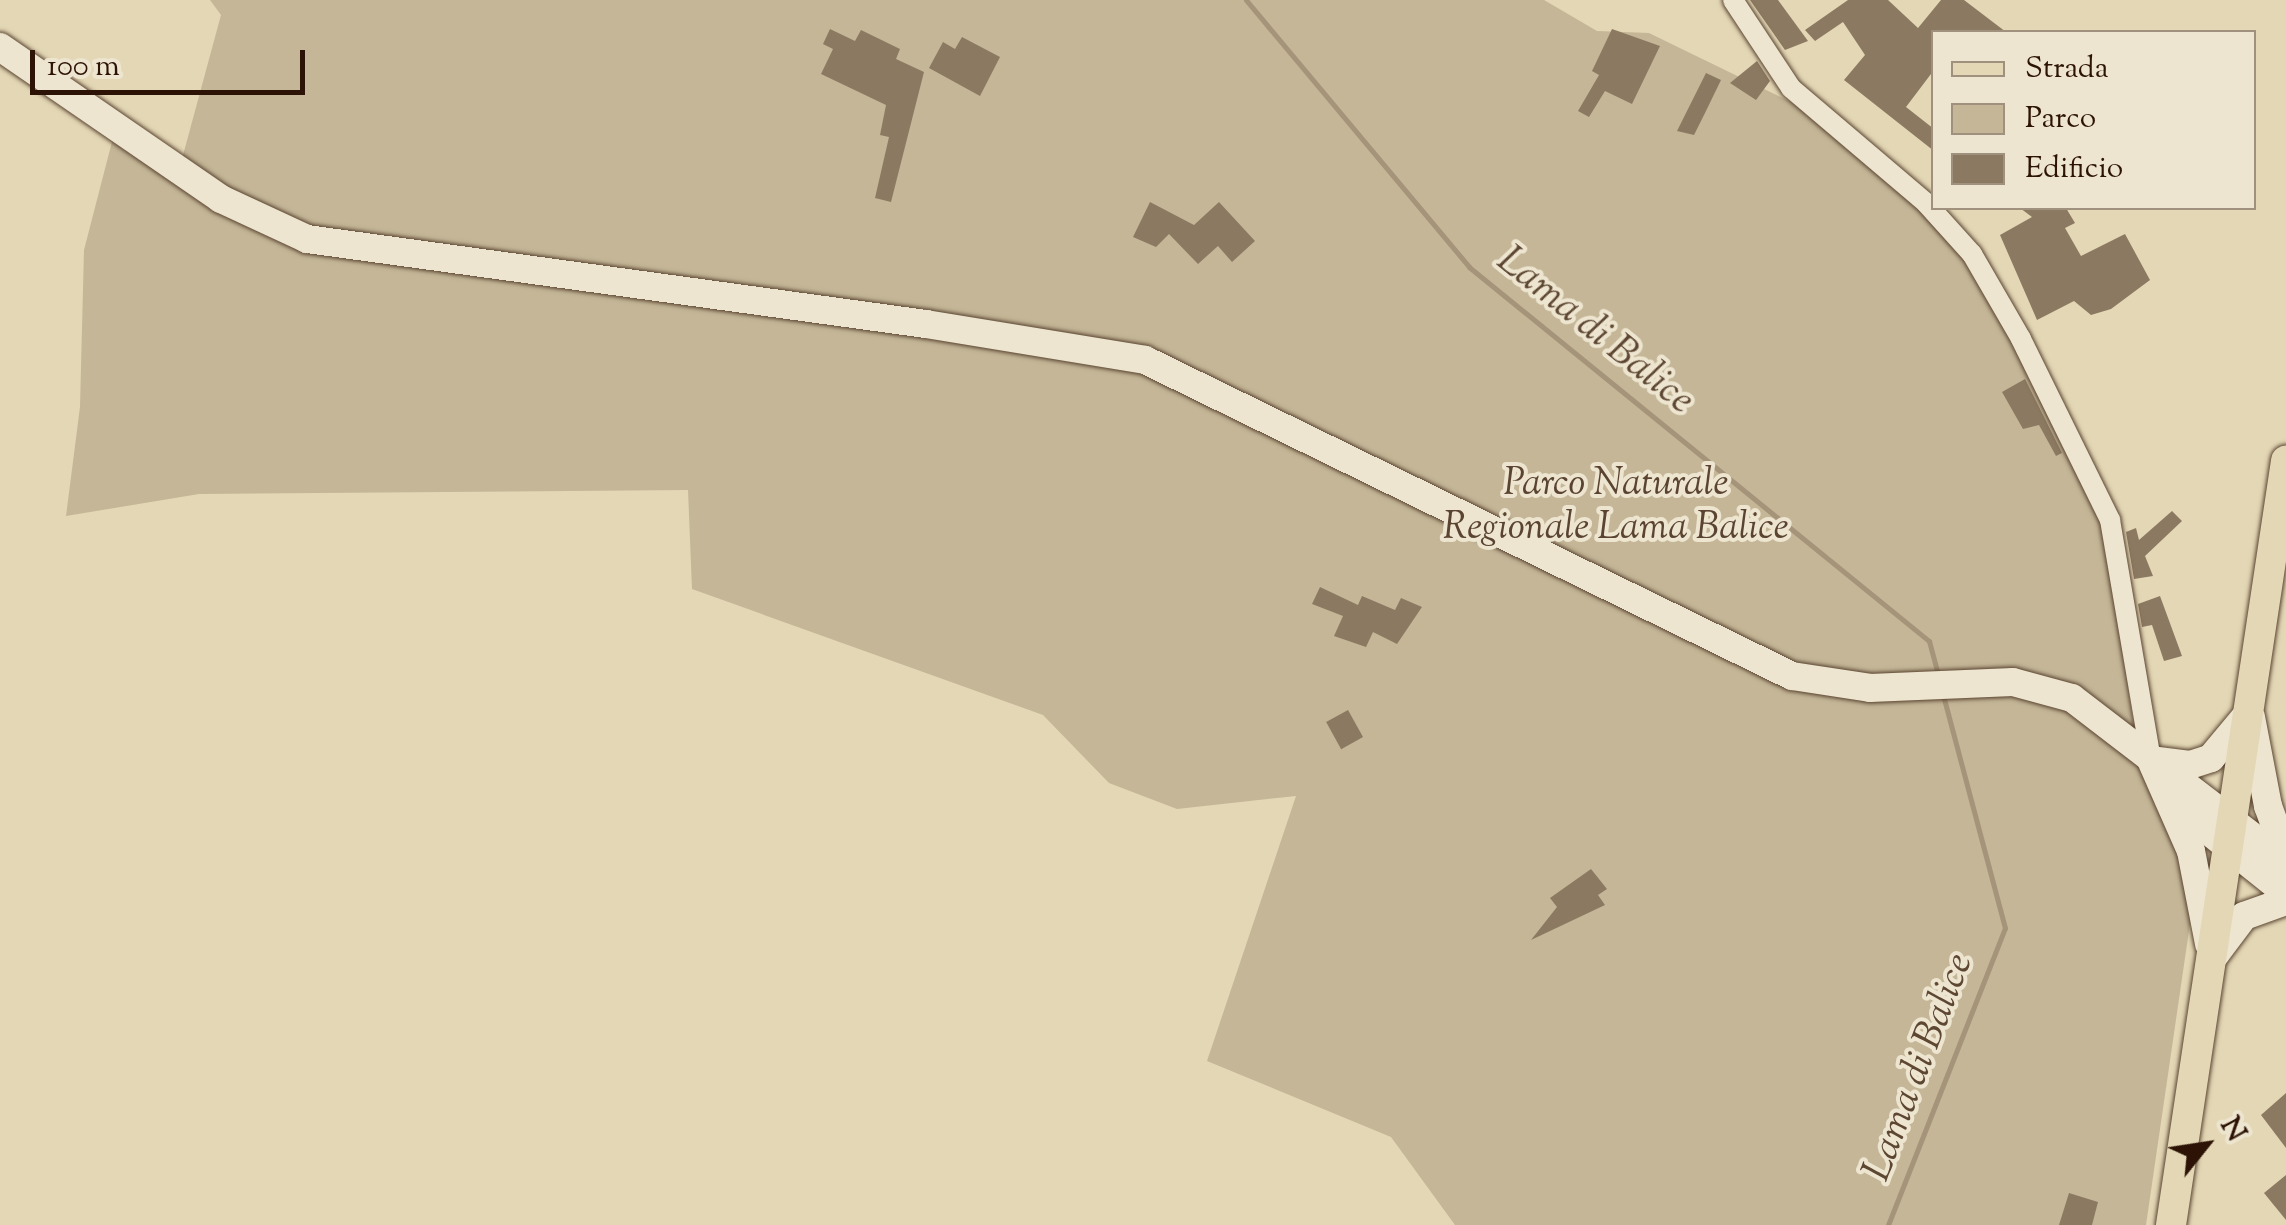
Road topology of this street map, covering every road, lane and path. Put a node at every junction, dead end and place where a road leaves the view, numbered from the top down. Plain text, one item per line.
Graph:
1 (1733, 0) edge
2 (0, 47) edge
3 (1931, 209) edge
4 (1932, 210) edge
5 (2286, 461) edge
6 (2249, 707) junction
7 (2151, 760) junction
8 (2168, 796) junction
9 (2230, 834) junction
10 (2286, 859) edge
11 (2286, 897) edge
12 (2211, 961) junction
13 (2171, 1225) edge

1 - 3 street
2 - 7 main road
4 - 7 street
5 - 6 main road
6 - 7 main road
6 - 9 main road
6 - 10 main road
7 - 8 main road
7 - 9 main road
8 - 9 main road
8 - 12 main road
9 - 10 main road
9 - 11 main road
9 - 12 main road
11 - 12 main road
12 - 13 main road

